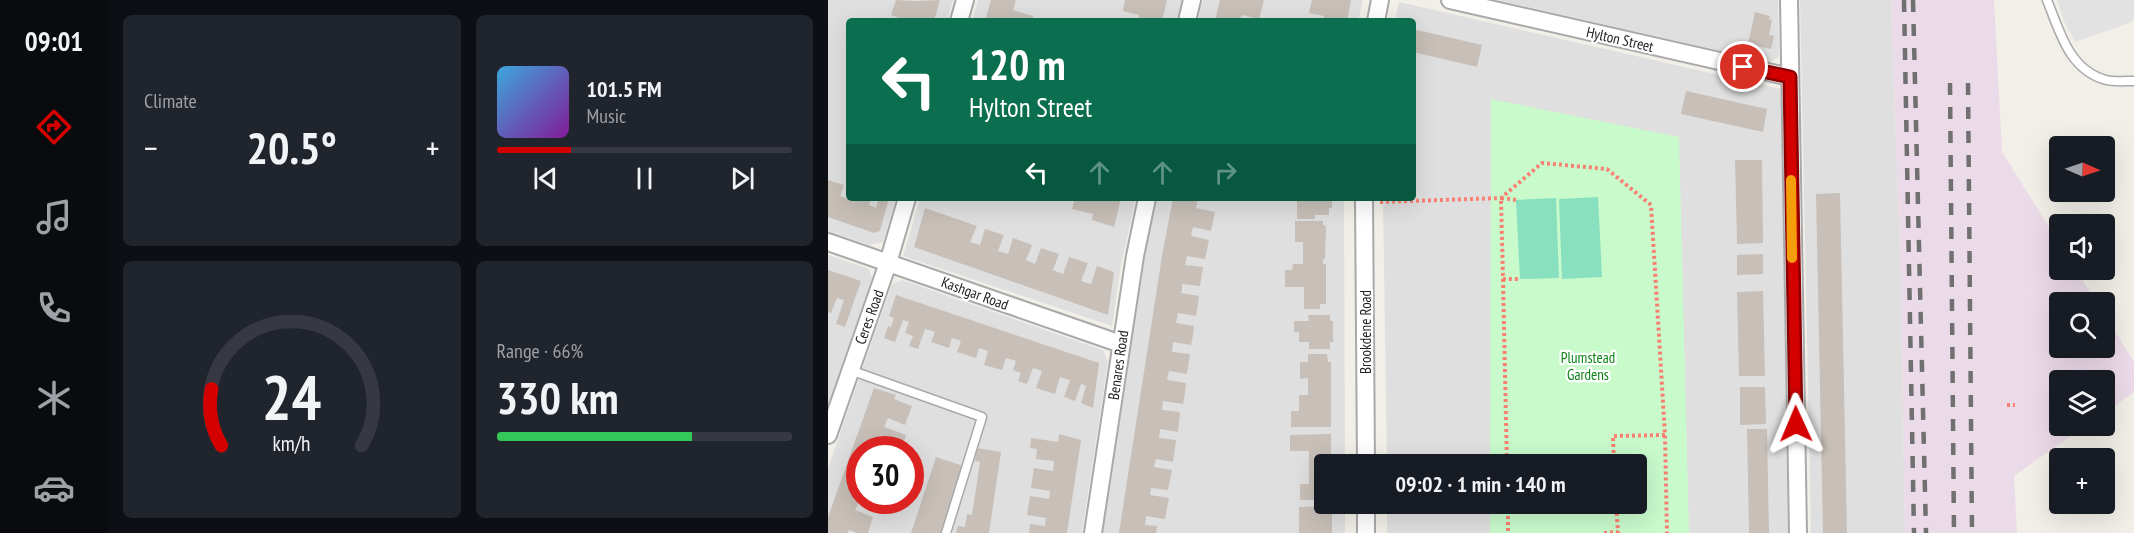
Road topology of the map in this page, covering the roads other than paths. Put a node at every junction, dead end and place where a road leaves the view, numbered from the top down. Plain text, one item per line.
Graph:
1 (965, 0) edge
2 (1192, 0) edge
3 (1380, 0) edge
4 (1450, 0) edge
5 (1789, 0) edge
6 (2047, 0) edge
7 (959, 18) edge
8 (1188, 18) edge
9 (1377, 18) edge
10 (1790, 77) junction
11 (2134, 81) edge
12 (906, 201) edge
13 (1146, 201) edge
14 (1364, 201) edge
15 (828, 242) edge
16 (888, 263) junction
17 (1121, 344) junction
18 (850, 370) junction
19 (830, 425) edge
20 (1366, 454) edge
21 (1366, 514) edge
22 (946, 533) edge
23 (1093, 533) edge
24 (1366, 533) edge
25 (1798, 533) edge

1 - 7 street
2 - 8 street
3 - 9 street
4 - 10 street, Hylton Street
5 - 10 street
6 - 11 lane
10 - 25 street
12 - 16 street, Ceres Road
13 - 17 street, Benares Road
14 - 20 street, Brookdene Road
15 - 16 street, Kashgar Road
16 - 17 street, Kashgar Road
16 - 18 street, Ceres Road
17 - 23 street, Benares Road
18 - 19 street, Ceres Road
18 - 22 lane
21 - 24 street

